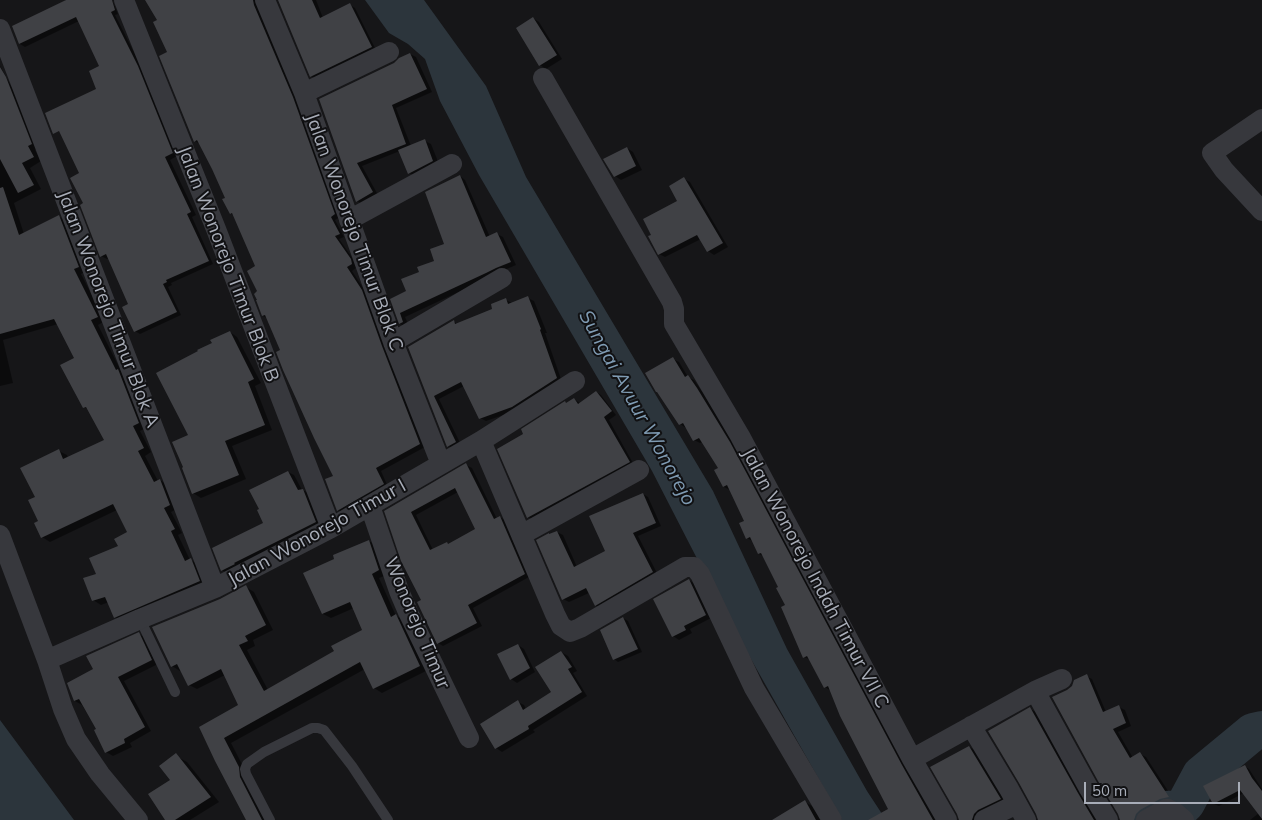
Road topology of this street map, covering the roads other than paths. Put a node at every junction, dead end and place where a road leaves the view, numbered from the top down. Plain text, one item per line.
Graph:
1 (124, 0) edge
2 (265, 0) edge
3 (0, 29) edge
4 (389, 52) dead end
5 (543, 78) dead end
6 (304, 94) junction
7 (1262, 119) edge
8 (452, 164) dead end
9 (1262, 212) edge
10 (349, 220) junction
11 (502, 278) dead end
12 (393, 342) junction
13 (575, 381) dead end
14 (480, 441) junction
15 (441, 464) junction
16 (639, 470) dead end
17 (370, 506) junction
18 (330, 528) junction
19 (0, 535) edge
20 (521, 535) junction
21 (215, 588) junction
22 (140, 619) junction
23 (47, 660) junction
24 (1062, 679) dead end
25 (1035, 691) junction
26 (175, 692) dead end
27 (971, 726) junction
28 (469, 738) dead end
29 (912, 759) junction
30 (1021, 812) edge
31 (1176, 814) edge
32 (138, 820) edge
33 (270, 820) edge
34 (388, 820) edge
35 (832, 820) edge
36 (947, 820) edge
37 (984, 820) edge
38 (1108, 820) edge
39 (1146, 820) edge

1 - 18 street, Jalan Wonorejo Timur Blok B
2 - 6 street, Jalan Wonorejo Timur Blok C
3 - 21 street, Jalan Wonorejo Timur Blok A
4 - 6 street
5 - 29 street, Jalan Wonorejo Indah Timur VII C
6 - 10 street, Jalan Wonorejo Timur Blok C
7 - 9 street
8 - 10 street
10 - 12 street, Jalan Wonorejo Timur Blok C
11 - 12 street
12 - 15 street, Jalan Wonorejo Timur Blok C
13 - 14 street, Jalan Wonorejo Timur I
14 - 15 street, Jalan Wonorejo Timur I
14 - 20 street
15 - 17 street, Jalan Wonorejo Timur I
16 - 20 street
17 - 18 street, Jalan Wonorejo Timur I
17 - 28 street, Wonorejo Timur
18 - 21 street, Jalan Wonorejo Timur I
19 - 23 street
20 - 35 street
21 - 22 street, Jalan Wonorejo Timur I
22 - 23 street, Jalan Wonorejo Timur I
22 - 26 lane
23 - 32 street
24 - 25 street
25 - 27 street
25 - 38 street
27 - 29 street
27 - 30 street
29 - 36 street, Jalan Wonorejo Indah Timur VII C
30 - 37 street
31 - 39 street
33 - 34 lane

